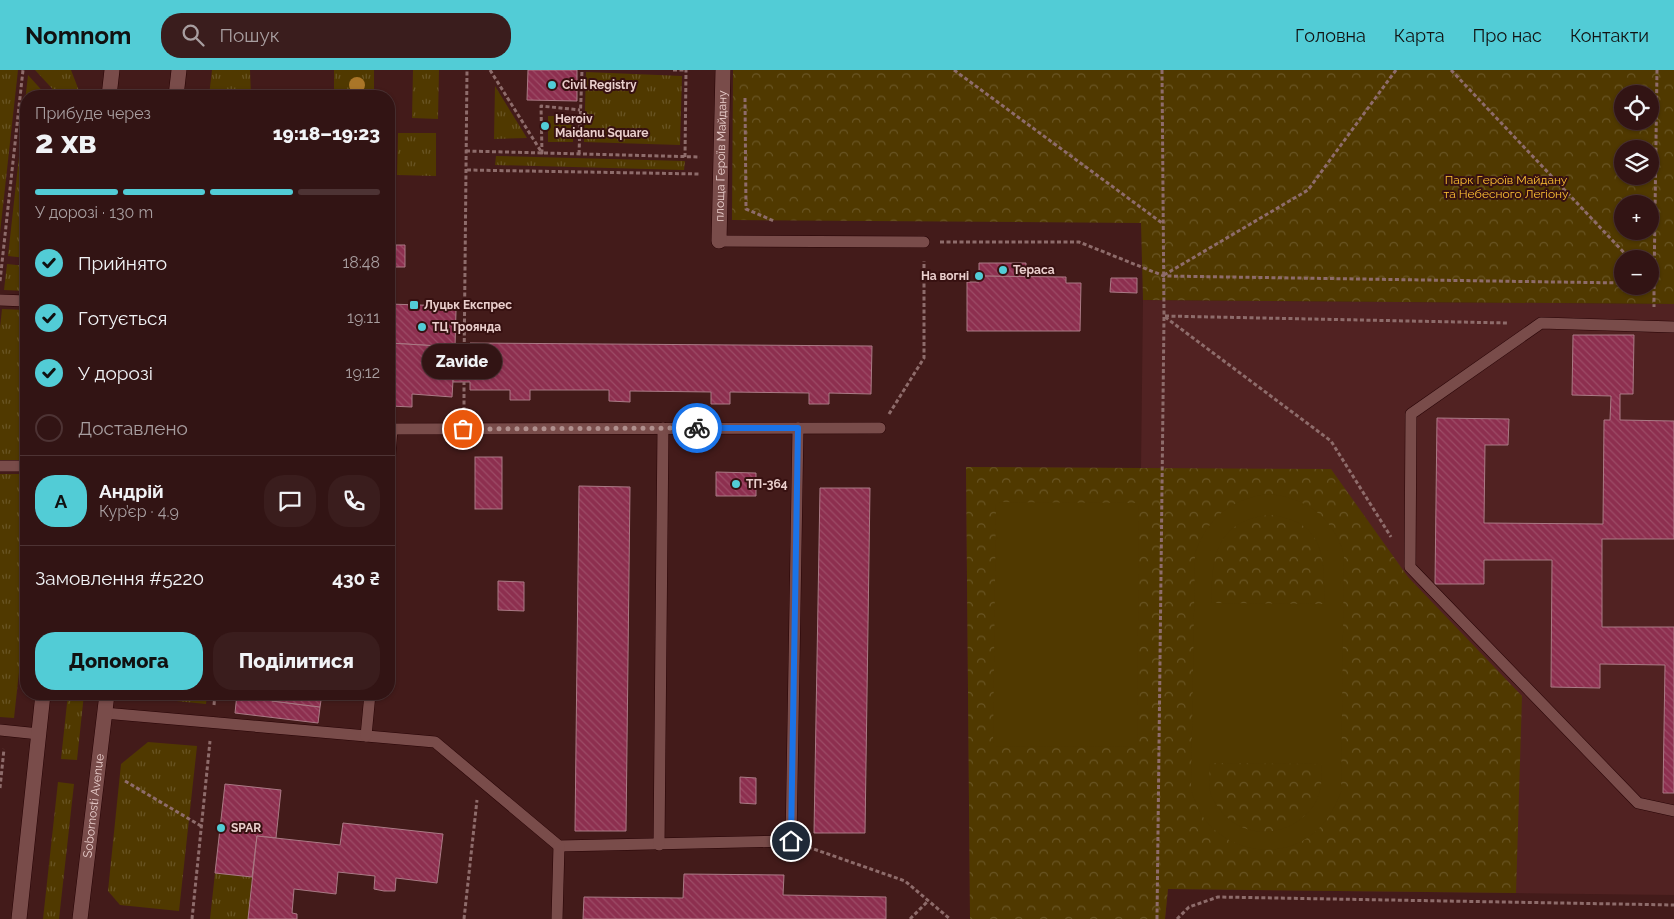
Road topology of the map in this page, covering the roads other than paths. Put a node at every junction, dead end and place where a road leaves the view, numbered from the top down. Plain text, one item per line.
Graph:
1 (112, 70) edge
2 (179, 70) edge
3 (723, 70) edge
4 (110, 90) edge
5 (177, 90) edge
6 (719, 241) joint
7 (924, 242) road end
8 (0, 300) edge
9 (20, 301) edge
10 (1674, 327) edge
11 (663, 428) junction
12 (798, 428) junction
13 (880, 428) road end
14 (395, 429) edge
15 (0, 466) edge
16 (20, 466) edge
17 (43, 700) edge
18 (106, 700) edge
19 (369, 700) edge
20 (104, 713) junction
21 (0, 730) edge
22 (39, 734) junction
23 (366, 736) junction
24 (1674, 812) edge
25 (660, 845) junction
26 (559, 846) junction
27 (19, 919) edge
28 (80, 919) edge
29 (557, 919) edge

1 - 4 main road
2 - 5 main road
3 - 6 main road, площа Героїв Майдану
6 - 7 lane
8 - 9 lane
10 - 24 lane
11 - 12 lane
11 - 14 lane
11 - 25 lane
12 - 13 lane
12 - 25 lane
15 - 16 lane
17 - 22 main road
18 - 20 main road, Sobornosti Avenue
19 - 23 lane
20 - 23 lane
20 - 28 main road, Sobornosti Avenue
21 - 22 lane
22 - 27 main road
23 - 26 lane
25 - 26 lane
26 - 29 lane

